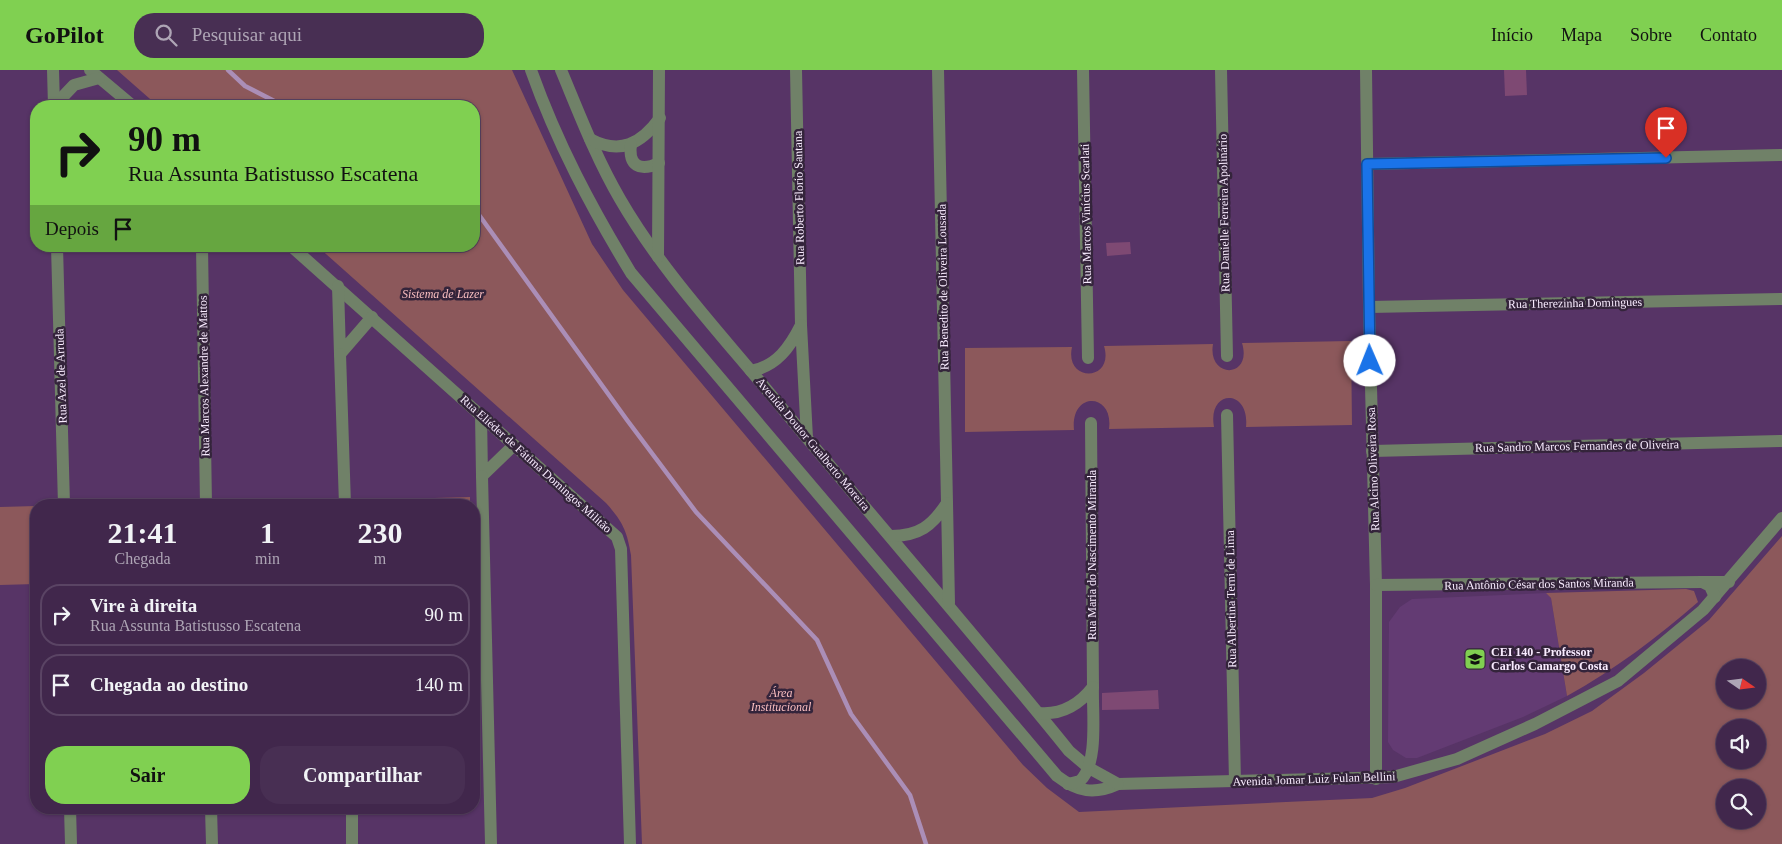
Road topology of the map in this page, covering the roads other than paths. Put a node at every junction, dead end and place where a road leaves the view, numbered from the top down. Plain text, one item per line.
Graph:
1 (52, 70) edge
2 (531, 70) edge
3 (561, 70) edge
4 (659, 70) edge
5 (796, 70) edge
6 (938, 70) edge
7 (1083, 70) edge
8 (1221, 70) edge
9 (1366, 70) edge
10 (95, 74) edge
11 (54, 100) edge
12 (58, 100) edge
13 (126, 100) edge
14 (660, 118) junction
15 (590, 139) junction
16 (632, 144) junction
17 (1782, 155) edge
18 (659, 163) junction
19 (1367, 164) junction
20 (57, 252) edge
21 (202, 252) edge
22 (299, 252) edge
23 (658, 257) junction
24 (338, 286) junction
25 (1782, 299) edge
26 (1369, 307) junction
27 (372, 317) junction
28 (801, 325) junction
29 (340, 354) junction
30 (1227, 356) dead end
31 (1088, 358) dead end
32 (751, 370) junction
33 (481, 414) junction
34 (1227, 416) dead end
35 (1091, 423) dead end
36 (806, 438) junction
37 (1782, 441) edge
38 (514, 445) junction
39 (1372, 451) junction
40 (482, 476) junction
41 (64, 499) edge
42 (206, 499) edge
43 (345, 499) edge
44 (947, 503) junction
45 (1782, 518) edge
46 (891, 536) junction
47 (1702, 582) junction
48 (1730, 582) junction
49 (1376, 586) junction
50 (1715, 597) junction
51 (949, 604) junction
52 (1093, 687) junction
53 (1039, 713) junction
54 (1089, 768) junction
55 (1104, 776) junction
56 (1376, 778) junction
57 (1235, 782) junction
58 (1068, 784) junction
59 (1118, 784) junction
60 (1098, 791) junction
61 (70, 814) edge
62 (211, 814) edge
63 (352, 814) edge
64 (71, 844) edge
65 (212, 844) edge
66 (352, 844) edge
67 (491, 844) edge
68 (630, 844) edge

1 - 11 street
2 - 58 street
3 - 15 street, Avenida Doutor Gualberto Moreira
4 - 14 street
5 - 28 street, Rua Roberto Florio Santana
6 - 44 street, Rua Benedito de Oliveira Lousada
7 - 31 street, Rua Marcos Vinícius Scarlati
8 - 30 street, Rua Danielle Ferreira Apolinário
9 - 19 street, Rua Alcino Oliveira Rosa
10 - 12 street
10 - 13 street
14 - 16 street
14 - 18 street
15 - 16 street
15 - 23 street, Avenida Doutor Gualberto Moreira
16 - 18 street
17 - 19 street
18 - 23 street
19 - 26 street, Rua Alcino Oliveira Rosa
20 - 41 street, Rua Azel de Arruda
21 - 42 street, Rua Marcos Alexandre de Mattos
22 - 24 street, Rua Eliéder de Fátima Domingos Militão
23 - 32 street, Avenida Doutor Gualberto Moreira
24 - 27 street, Rua Eliéder de Fátima Domingos Militão
24 - 29 street
25 - 26 street, Rua Therezinha Domingues
26 - 39 street, Rua Alcino Oliveira Rosa
27 - 29 street
27 - 33 street, Rua Eliéder de Fátima Domingos Militão
28 - 32 street, Rua Roberto Florio Santana
28 - 36 street, Rua Roberto Florio Santana
29 - 43 street
32 - 36 street, Avenida Doutor Gualberto Moreira
33 - 38 street, Rua Eliéder de Fátima Domingos Militão
33 - 40 street
34 - 57 street, Rua Albertina Terni de Lima
35 - 52 street, Rua Maria do Nascimento Miranda
36 - 46 street, Avenida Doutor Gualberto Moreira
37 - 39 street, Rua Sandro Marcos Fernandes de Oliveira
38 - 40 street
38 - 68 street, Rua Eliéder de Fátima Domingos Militão
39 - 49 street, Rua Alcino Oliveira Rosa
40 - 67 street
44 - 46 street
44 - 51 street, Rua Benedito de Oliveira Lousada
45 - 48 street, Avenida Jomar Luiz Fulan Bellini
46 - 51 street, Avenida Doutor Gualberto Moreira
47 - 48 street, Rua Antônio César dos Santos Miranda
47 - 49 street, Rua Antônio César dos Santos Miranda
47 - 50 street
48 - 50 street, Avenida Jomar Luiz Fulan Bellini
49 - 56 street, Rua Alcino Oliveira Rosa
50 - 56 street, Avenida Jomar Luiz Fulan Bellini
51 - 53 street, Avenida Doutor Gualberto Moreira
52 - 53 street
52 - 54 street, Rua Maria do Nascimento Miranda
53 - 54 street, Avenida Doutor Gualberto Moreira
54 - 55 street, Avenida Doutor Gualberto Moreira
54 - 58 street
55 - 59 street, Avenida Doutor Gualberto Moreira
55 - 60 street
56 - 57 street, Avenida Jomar Luiz Fulan Bellini
57 - 59 street, Avenida Jomar Luiz Fulan Bellini
58 - 60 street
59 - 60 street
61 - 64 street
62 - 65 street
63 - 66 street

